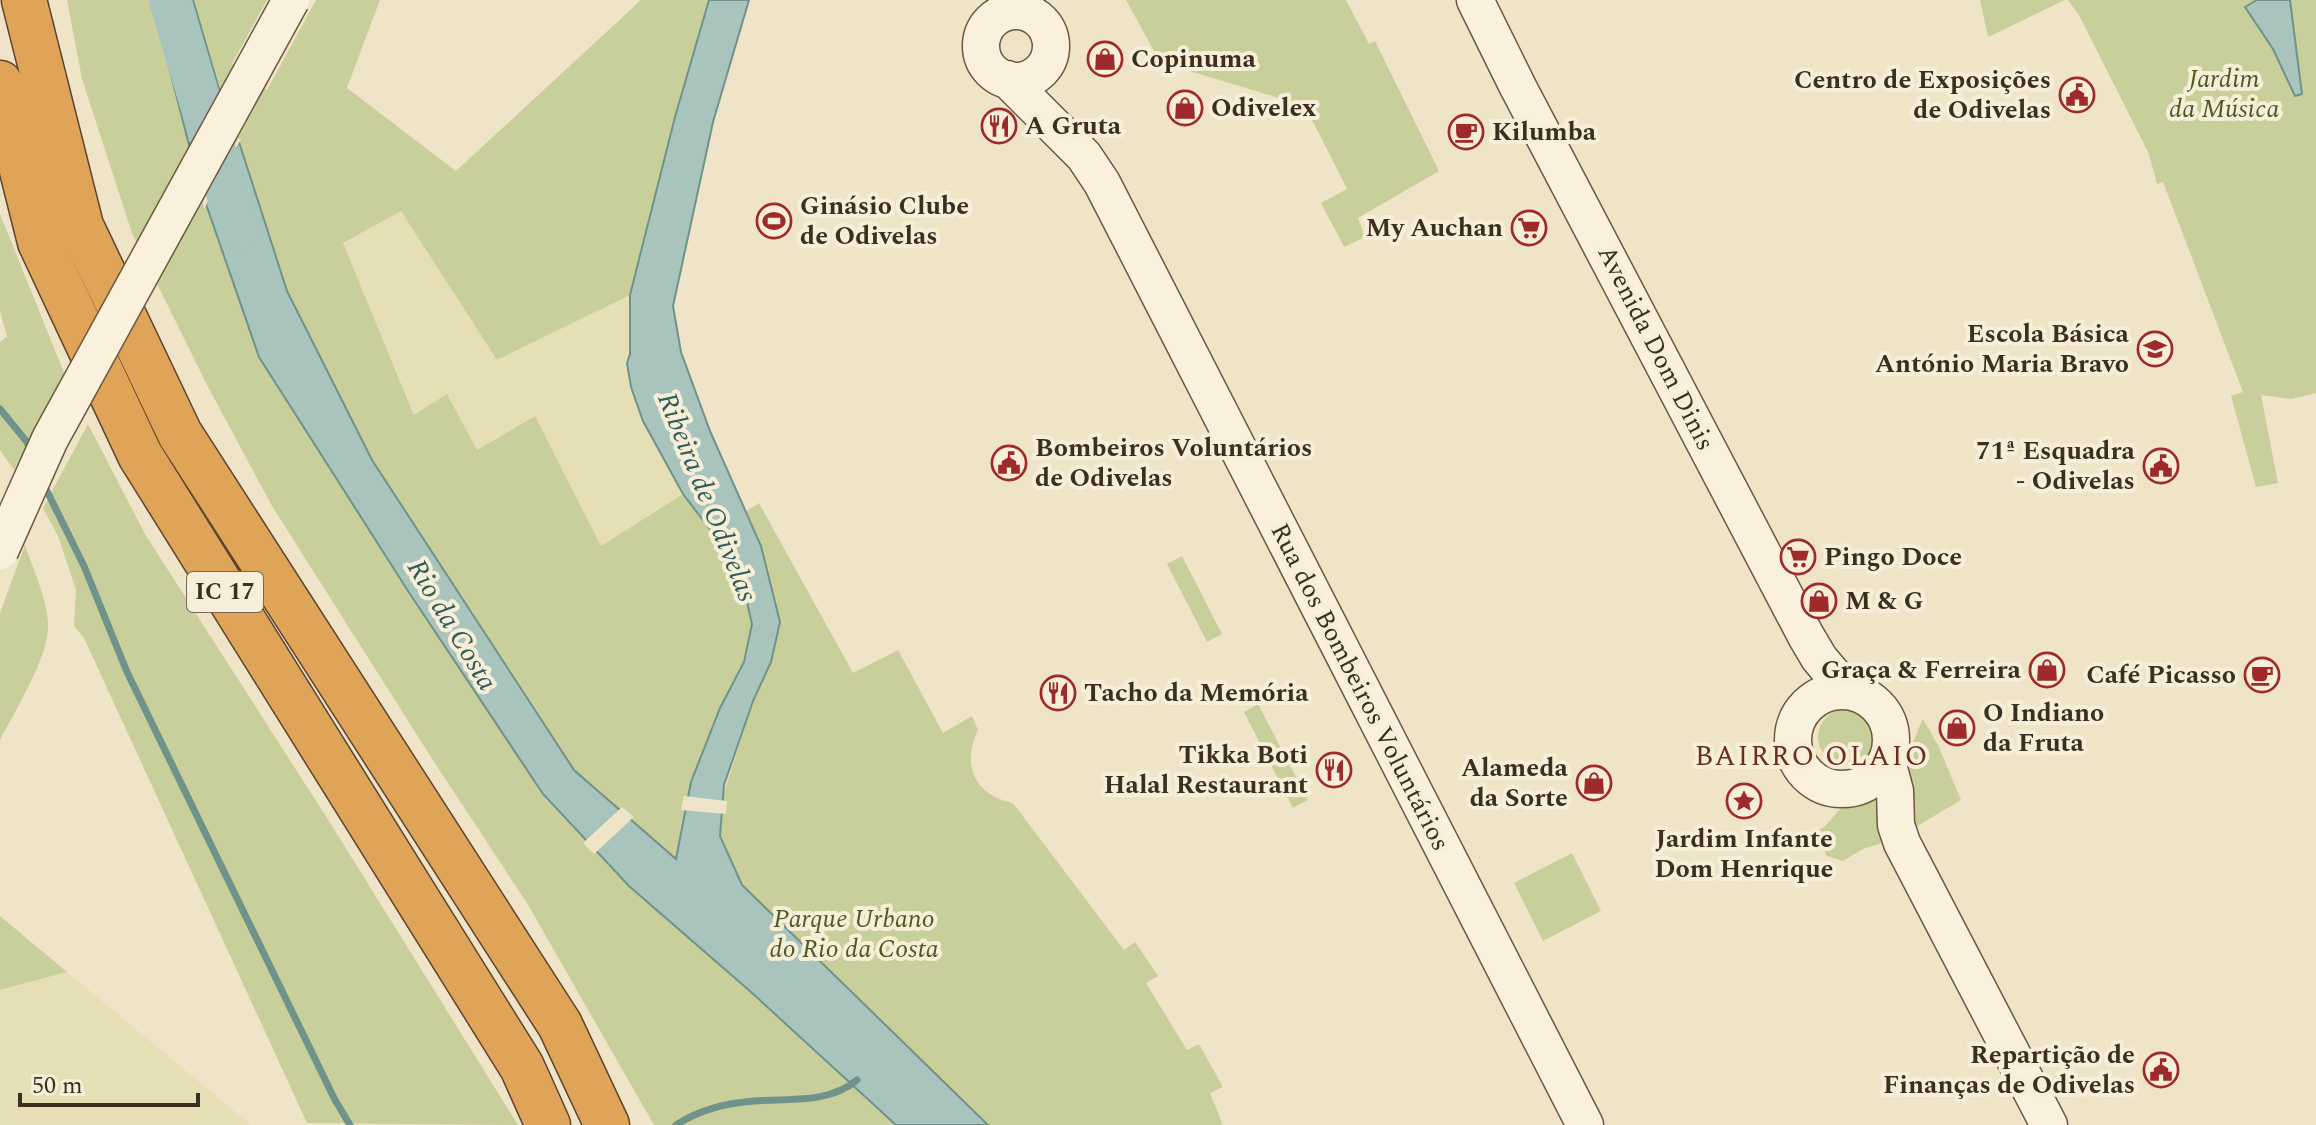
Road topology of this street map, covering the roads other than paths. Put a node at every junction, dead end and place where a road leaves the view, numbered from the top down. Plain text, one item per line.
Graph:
1 (24, 0) edge
2 (291, 0) edge
3 (1055, 0) edge
4 (1475, 0) edge
5 (1010, 7) edge
6 (1051, 43) junction
7 (1007, 79) junction
8 (0, 83) edge
9 (1059, 129) junction
10 (0, 551) edge
11 (1846, 690) junction
12 (1887, 761) junction
13 (560, 1025) junction
14 (548, 1125) edge
15 (607, 1125) edge
16 (633, 1125) edge
17 (1585, 1125) edge
18 (2049, 1125) edge

1 - 13 highway, IC 17
2 - 10 street, bridge
3 - 6 street, Rua dos Bombeiros Voluntários
4 - 11 street, Avenida Dom Dinis
5 - 6 street
5 - 7 street
6 - 7 street
6 - 9 street, Rua dos Bombeiros Voluntários
7 - 9 street, Rua dos Bombeiros Voluntários
8 - 14 highway, IC 17
9 - 17 street, Rua dos Bombeiros Voluntários
11 - 12 street, Avenida Dom Dinis
11 - 12 street
12 - 18 street, Avenida Dom Dinis
13 - 15 highway, IC 17
13 - 16 highway

